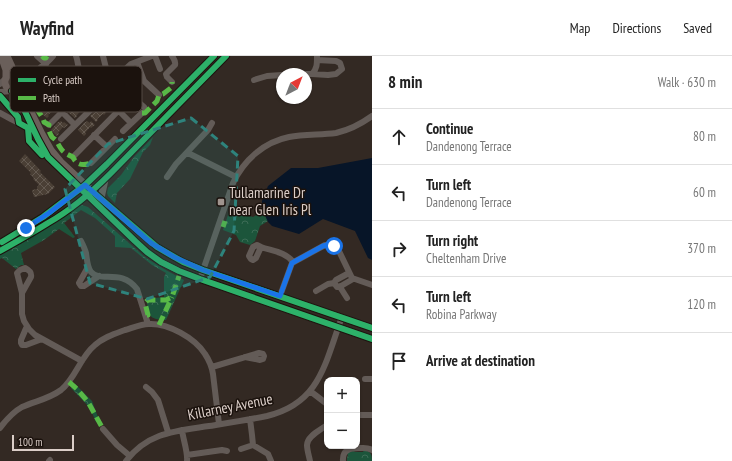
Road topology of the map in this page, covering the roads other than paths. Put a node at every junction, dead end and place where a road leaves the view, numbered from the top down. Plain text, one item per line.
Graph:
1 (0, 56) edge
2 (7, 56) edge
3 (38, 56) edge
4 (53, 56) edge
5 (76, 56) edge
6 (103, 56) edge
7 (153, 56) edge
8 (172, 56) edge
9 (214, 56) edge
10 (226, 56) edge
11 (143, 58) edge
12 (317, 58) edge
13 (137, 62) junction
14 (12, 66) edge
15 (41, 66) edge
16 (42, 66) edge
17 (78, 66) edge
18 (106, 66) edge
19 (128, 66) edge
20 (138, 66) edge
21 (160, 70) dead end
22 (312, 72) edge
23 (312, 74) edge
24 (276, 75) edge
25 (142, 76) edge
26 (4, 80) edge
27 (254, 80) dead end
28 (172, 82) dead end
29 (10, 90) edge
30 (10, 91) edge
31 (0, 92) edge
32 (159, 95) dead end
33 (25, 112) edge
34 (31, 112) edge
35 (62, 112) joint
36 (87, 112) edge
37 (116, 112) edge
38 (120, 112) edge
39 (141, 112) edge
40 (0, 113) edge
41 (372, 116) edge
42 (19, 123) dead end
43 (131, 123) junction
44 (212, 123) dead end
45 (49, 125) dead end
46 (75, 125) junction
47 (123, 131) dead end
48 (94, 135) junction
49 (61, 139) dead end
50 (115, 139) dead end
51 (107, 147) junction
52 (188, 153) junction
53 (73, 156) dead end
54 (91, 164) dead end
55 (73, 177) junction
56 (167, 177) dead end
57 (236, 177) junction
58 (94, 178) junction
59 (105, 178) junction
60 (83, 187) junction
61 (89, 193) junction
62 (68, 199) junction
63 (79, 201) junction
64 (99, 202) junction
65 (81, 241) dead end
66 (0, 243) edge
67 (261, 247) dead end
68 (0, 251) edge
69 (293, 262) junction
70 (88, 266) junction
71 (203, 270) junction
72 (349, 272) junction
73 (99, 276) junction
74 (353, 278) junction
75 (200, 279) junction
76 (337, 285) junction
77 (372, 285) edge
78 (316, 291) dead end
79 (22, 293) dead end
80 (280, 296) junction
81 (347, 298) dead end
82 (342, 318) junction
83 (148, 324) junction
84 (27, 326) junction
85 (338, 327) junction
86 (372, 328) edge
87 (42, 339) junction
88 (372, 339) edge
89 (244, 358) dead end
90 (82, 361) junction
91 (212, 367) junction
92 (365, 379) dead end
93 (372, 379) edge
94 (146, 387) dead end
95 (310, 391) junction
96 (324, 402) edge
97 (372, 415) edge
98 (360, 416) edge
99 (250, 419) junction
100 (218, 424) junction
101 (324, 427) edge
102 (0, 428) edge
103 (103, 429) dead end
104 (183, 429) junction
105 (168, 432) junction
106 (252, 445) junction
107 (241, 449) dead end
108 (372, 450) edge
109 (227, 452) dead end
110 (187, 457) edge
111 (128, 458) edge
112 (272, 461) edge
113 (310, 461) edge
114 (343, 461) edge

1 - 26 main road
2 - 14 main road
3 - 15 street
4 - 16 street
5 - 17 street
6 - 18 street
7 - 11 street
7 - 21 street
8 - 28 street
9 - 58 main road
10 - 59 main road
11 - 13 street
12 - 22 street
12 - 23 street
13 - 19 street
13 - 20 street
24 - 27 street
25 - 32 street
26 - 29 main road
30 - 31 street
33 - 55 main road
34 - 55 main road
35 - 45 street
35 - 46 street
36 - 46 street
37 - 48 street
38 - 43 street
39 - 43 street
40 - 42 street
41 - 57 street
43 - 47 street
44 - 52 street
46 - 49 street
48 - 51 street
48 - 53 street
50 - 51 street
51 - 54 street
52 - 56 street
52 - 57 street
55 - 58 main road
55 - 60 main road
55 - 62 main road
57 - 71 street
58 - 60 main road
59 - 61 main road
59 - 64 main road
60 - 61 main road
60 - 62 main road
61 - 63 main road
61 - 64 main road
62 - 66 main road
63 - 64 main road
63 - 68 main road
64 - 71 main road
64 - 75 main road
65 - 70 street
67 - 69 street
69 - 72 street
69 - 80 street
70 - 73 street
70 - 73 street
71 - 75 street
71 - 80 main road
72 - 74 street
72 - 76 street
73 - 83 street
74 - 76 street
74 - 77 street
75 - 85 main road
76 - 78 street
76 - 81 street
79 - 84 street
80 - 82 main road
82 - 85 street, Killarney Avenue
82 - 86 main road
83 - 90 street
83 - 91 street
84 - 87 street
84 - 87 street
85 - 88 main road
85 - 95 street, Killarney Avenue
87 - 90 street
89 - 91 street
90 - 102 street
91 - 100 street
92 - 93 street
94 - 105 street
95 - 96 street
95 - 99 street, Killarney Avenue
97 - 98 street
99 - 100 street, Killarney Avenue
99 - 106 street
100 - 104 street, Killarney Avenue
101 - 113 street
103 - 111 street
104 - 105 street, Killarney Avenue
104 - 110 street
105 - 111 street, Killarney Avenue
106 - 107 street
106 - 112 street
108 - 114 street
109 - 110 street

